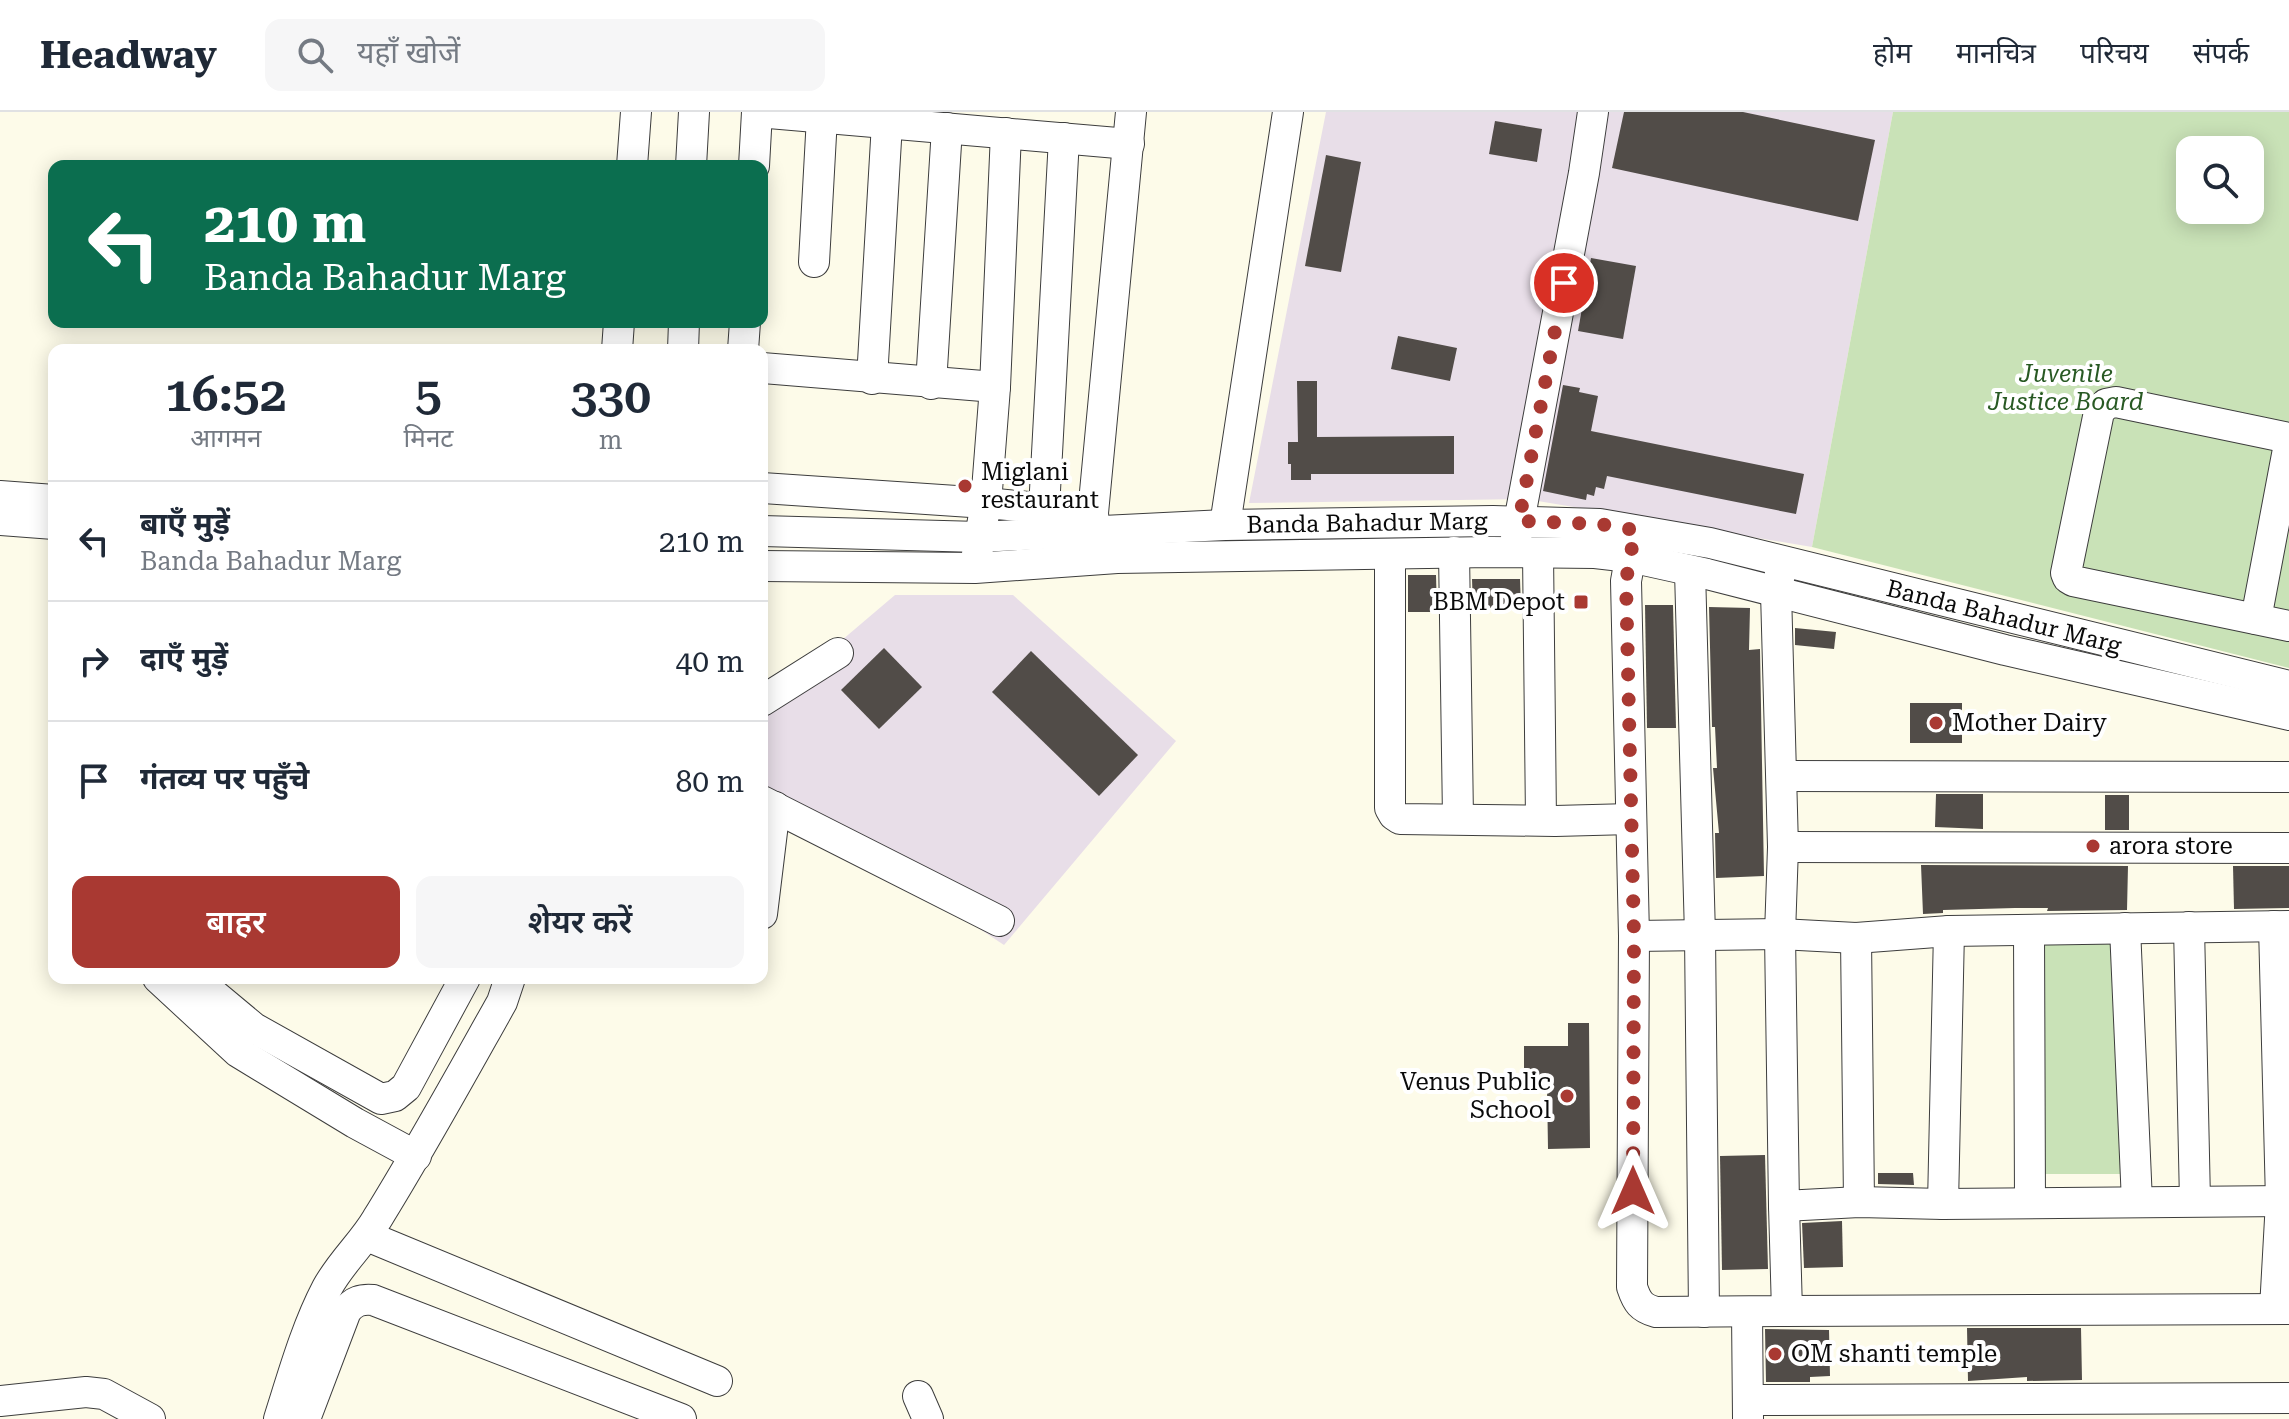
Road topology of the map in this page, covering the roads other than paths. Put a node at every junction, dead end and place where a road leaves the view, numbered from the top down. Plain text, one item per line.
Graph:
1 (636, 112) edge
2 (694, 112) edge
3 (757, 112) edge
4 (1131, 112) edge
5 (1288, 112) edge
6 (1593, 112) edge
7 (822, 117) junction
8 (887, 123) junction
9 (947, 128) junction
10 (1006, 133) junction
11 (1064, 138) junction
12 (1129, 144) junction
13 (632, 160) edge
14 (691, 160) edge
15 (754, 160) edge
16 (814, 262) dead end
17 (768, 369) edge
18 (872, 379) junction
19 (931, 384) junction
20 (995, 387) junction
21 (2289, 438) edge
22 (2289, 444) edge
23 (768, 488) edge
24 (0, 496) edge
25 (48, 500) edge
26 (986, 503) junction
27 (1044, 509) junction
28 (0, 520) edge
29 (1506, 521) junction
30 (2282, 523) edge
31 (48, 524) edge
32 (1225, 525) junction
33 (768, 531) edge
34 (1095, 534) junction
35 (979, 537) junction
36 (1633, 544) junction
37 (1454, 552) junction
38 (1514, 552) junction
39 (1390, 554) junction
40 (1782, 561) junction
41 (768, 566) edge
42 (975, 568) junction
43 (1690, 571) junction
44 (1776, 592) junction
45 (2256, 619) junction
46 (2289, 626) edge
47 (838, 653) dead end
48 (2289, 686) edge
49 (768, 697) edge
50 (2289, 715) edge
51 (1782, 776) junction
52 (2289, 777) edge
53 (768, 804) edge
54 (1458, 818) junction
55 (1631, 819) junction
56 (1541, 820) junction
57 (1783, 847) junction
58 (2289, 848) edge
59 (999, 921) dead end
60 (2281, 926) edge
61 (2189, 927) junction
62 (2125, 928) junction
63 (2029, 930) junction
64 (1949, 931) junction
65 (1780, 934) junction
66 (1700, 935) junction
67 (1634, 936) junction
68 (1856, 938) junction
69 (164, 984) edge
70 (201, 984) edge
71 (462, 984) edge
72 (508, 984) edge
73 (416, 1156) junction
74 (2195, 1201) junction
75 (2285, 1201) edge
76 (1859, 1202) junction
77 (2137, 1202) junction
78 (2030, 1203) junction
79 (1943, 1204) junction
80 (1784, 1206) junction
81 (367, 1236) junction
82 (2282, 1309) edge
83 (546, 1310) junction
84 (1787, 1311) junction
85 (1704, 1312) junction
86 (1747, 1312) junction
87 (525, 1359) junction
88 (717, 1381) dead end
89 (2289, 1398) edge
90 (0, 1401) edge
91 (1748, 1409) edge
92 (150, 1419) edge
93 (279, 1419) edge
94 (305, 1419) edge
95 (681, 1419) edge

1 - 13 street
2 - 14 street
3 - 7 street
3 - 15 street
4 - 12 street
5 - 32 street
6 - 29 street
7 - 8 street
7 - 16 street
8 - 9 street
8 - 18 street
9 - 10 street
9 - 19 street
10 - 11 street
10 - 20 street
11 - 12 street
11 - 27 street
12 - 34 street
17 - 18 street
18 - 19 street
19 - 20 street
20 - 26 street
21 - 45 street
22 - 30 street
23 - 26 street
24 - 25 street
26 - 27 street
26 - 35 street
27 - 34 street
28 - 31 street
29 - 32 street, Banda Bahadur Marg
29 - 36 street, Banda Bahadur Marg
29 - 38 street
30 - 45 street
32 - 34 street, Banda Bahadur Marg
33 - 35 street, Banda Bahadur Marg
34 - 35 street, Banda Bahadur Marg
34 - 39 street, Banda Bahadur Marg
34 - 42 street, Banda Bahadur Marg
35 - 42 street
36 - 38 street, Banda Bahadur Marg
36 - 40 street, Banda Bahadur Marg
36 - 43 street, Banda Bahadur Marg
36 - 55 street
37 - 38 street, Banda Bahadur Marg
37 - 39 street, Banda Bahadur Marg
37 - 54 street
38 - 56 street
39 - 54 street
40 - 44 street
40 - 48 street, Banda Bahadur Marg
41 - 42 street, Banda Bahadur Marg
43 - 44 street, Banda Bahadur Marg
43 - 66 street
44 - 50 street, Banda Bahadur Marg
44 - 51 street
45 - 46 street
47 - 49 street
51 - 52 street
51 - 57 street
53 - 59 street
54 - 56 street
55 - 56 street
55 - 67 street
57 - 58 street
57 - 65 street
60 - 61 street
60 - 75 street
61 - 62 street
61 - 74 street
62 - 63 street
62 - 77 street
63 - 64 street
63 - 78 street
64 - 68 street
64 - 79 street
65 - 66 street
65 - 68 street
65 - 80 street
66 - 67 street
66 - 85 street
67 - 85 street
68 - 76 street
69 - 73 street
70 - 71 street
72 - 73 street
73 - 81 street
74 - 75 street
74 - 77 street
75 - 82 street
76 - 79 street
76 - 80 street
77 - 78 street
78 - 79 street
80 - 84 street
81 - 83 street
81 - 93 street
82 - 84 street
83 - 87 street
83 - 88 street
84 - 86 street
85 - 86 street
86 - 91 street
87 - 94 street
87 - 95 street
89 - 91 street
90 - 92 street

